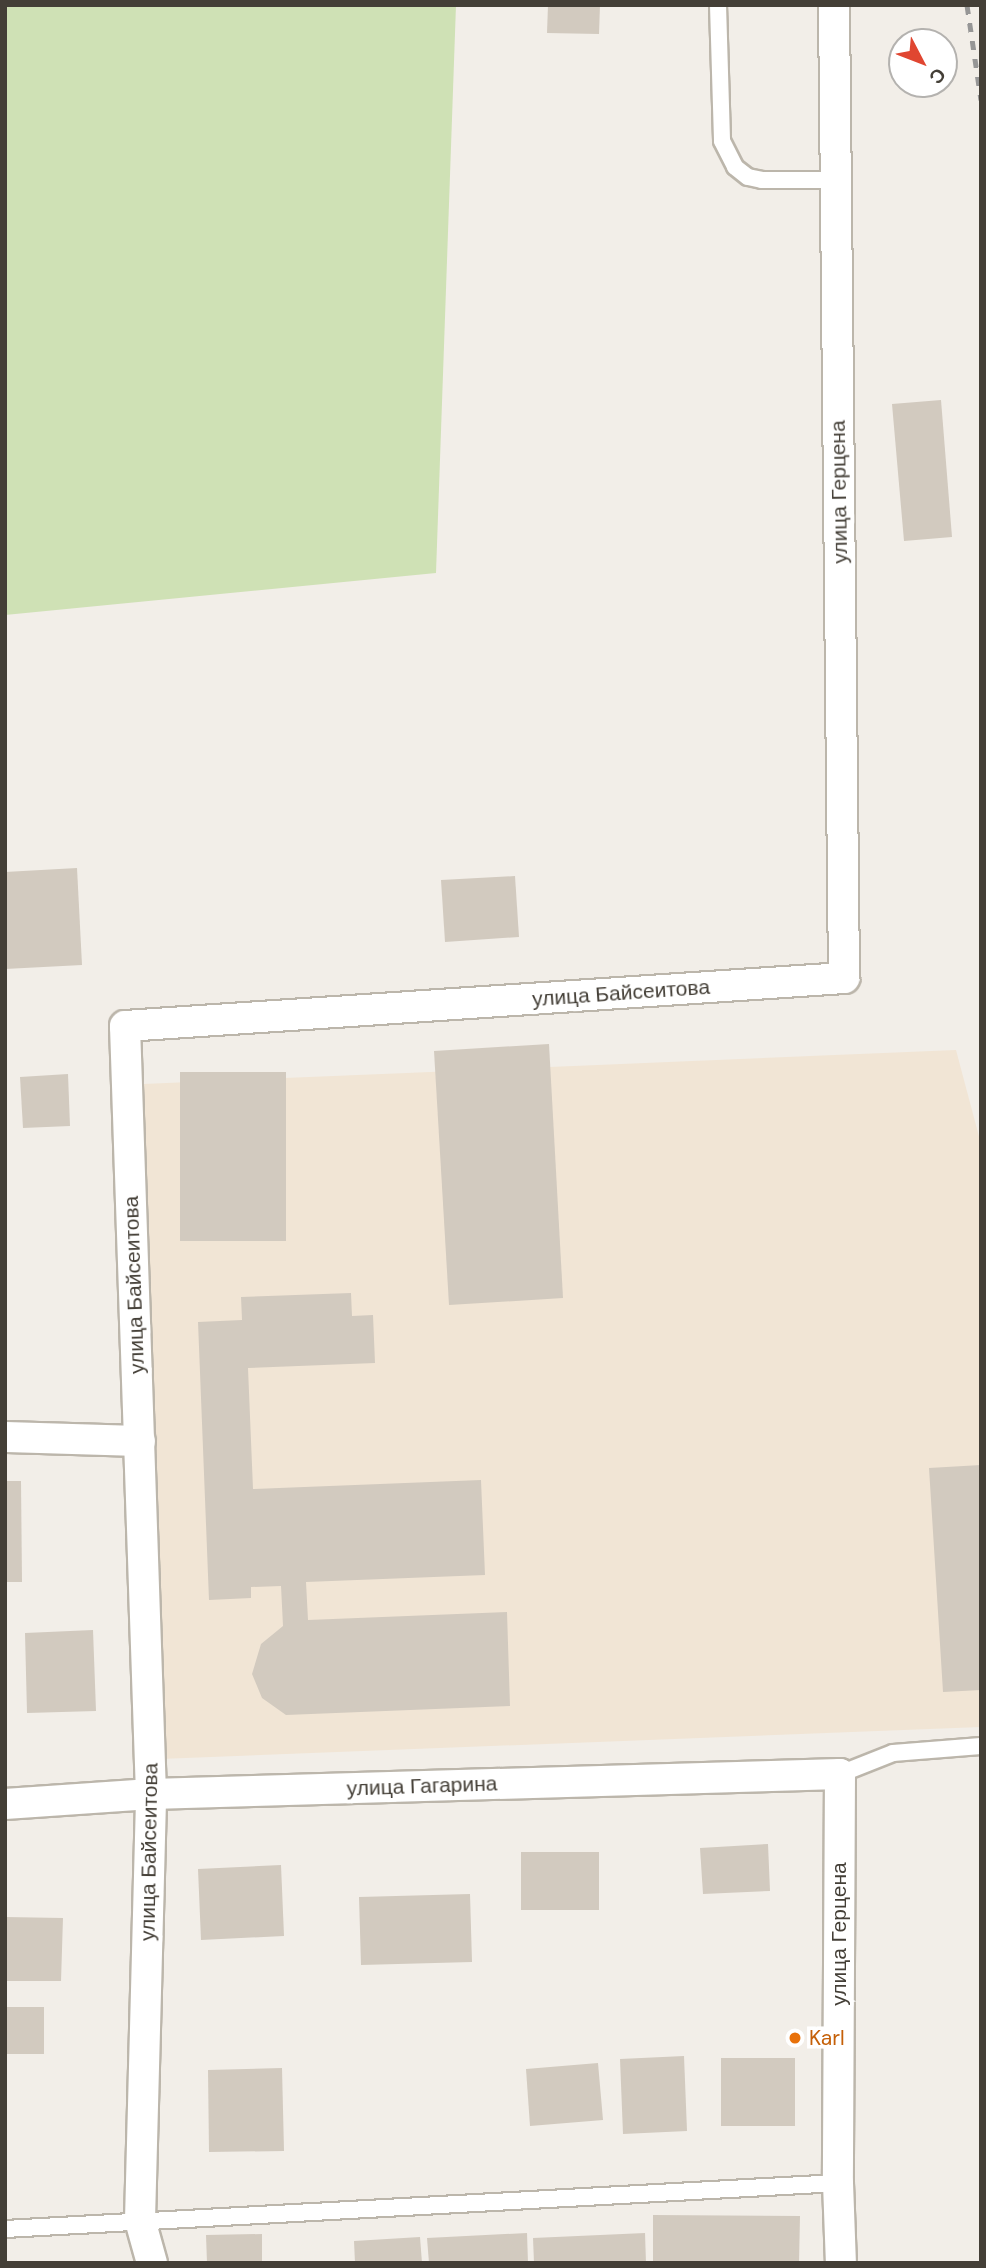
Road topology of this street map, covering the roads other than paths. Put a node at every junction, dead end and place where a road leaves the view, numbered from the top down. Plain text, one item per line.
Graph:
1 (718, 5) edge
2 (834, 5) edge
3 (836, 180) junction
4 (844, 978) joint
5 (5, 1437) edge
6 (140, 1441) junction
7 (981, 1746) edge
8 (839, 1774) junction
9 (151, 1794) junction
10 (5, 1804) edge
11 (838, 2183) junction
12 (140, 2220) junction
13 (5, 2229) edge
14 (152, 2263) edge
15 (841, 2263) edge

1 - 3 lane
2 - 3 street, улица Герцена
3 - 4 street, улица Герцена
4 - 6 street, улица Байсеитова
5 - 6 street
6 - 9 street, улица Байсеитова
7 - 8 lane
8 - 9 street, улица Гагарина
8 - 11 street, улица Герцена
9 - 10 street, улица Гагарина
9 - 12 street, улица Байсеитова
11 - 12 lane
11 - 15 street, улица Герцена
12 - 13 lane
12 - 14 street, улица Байсеитова

